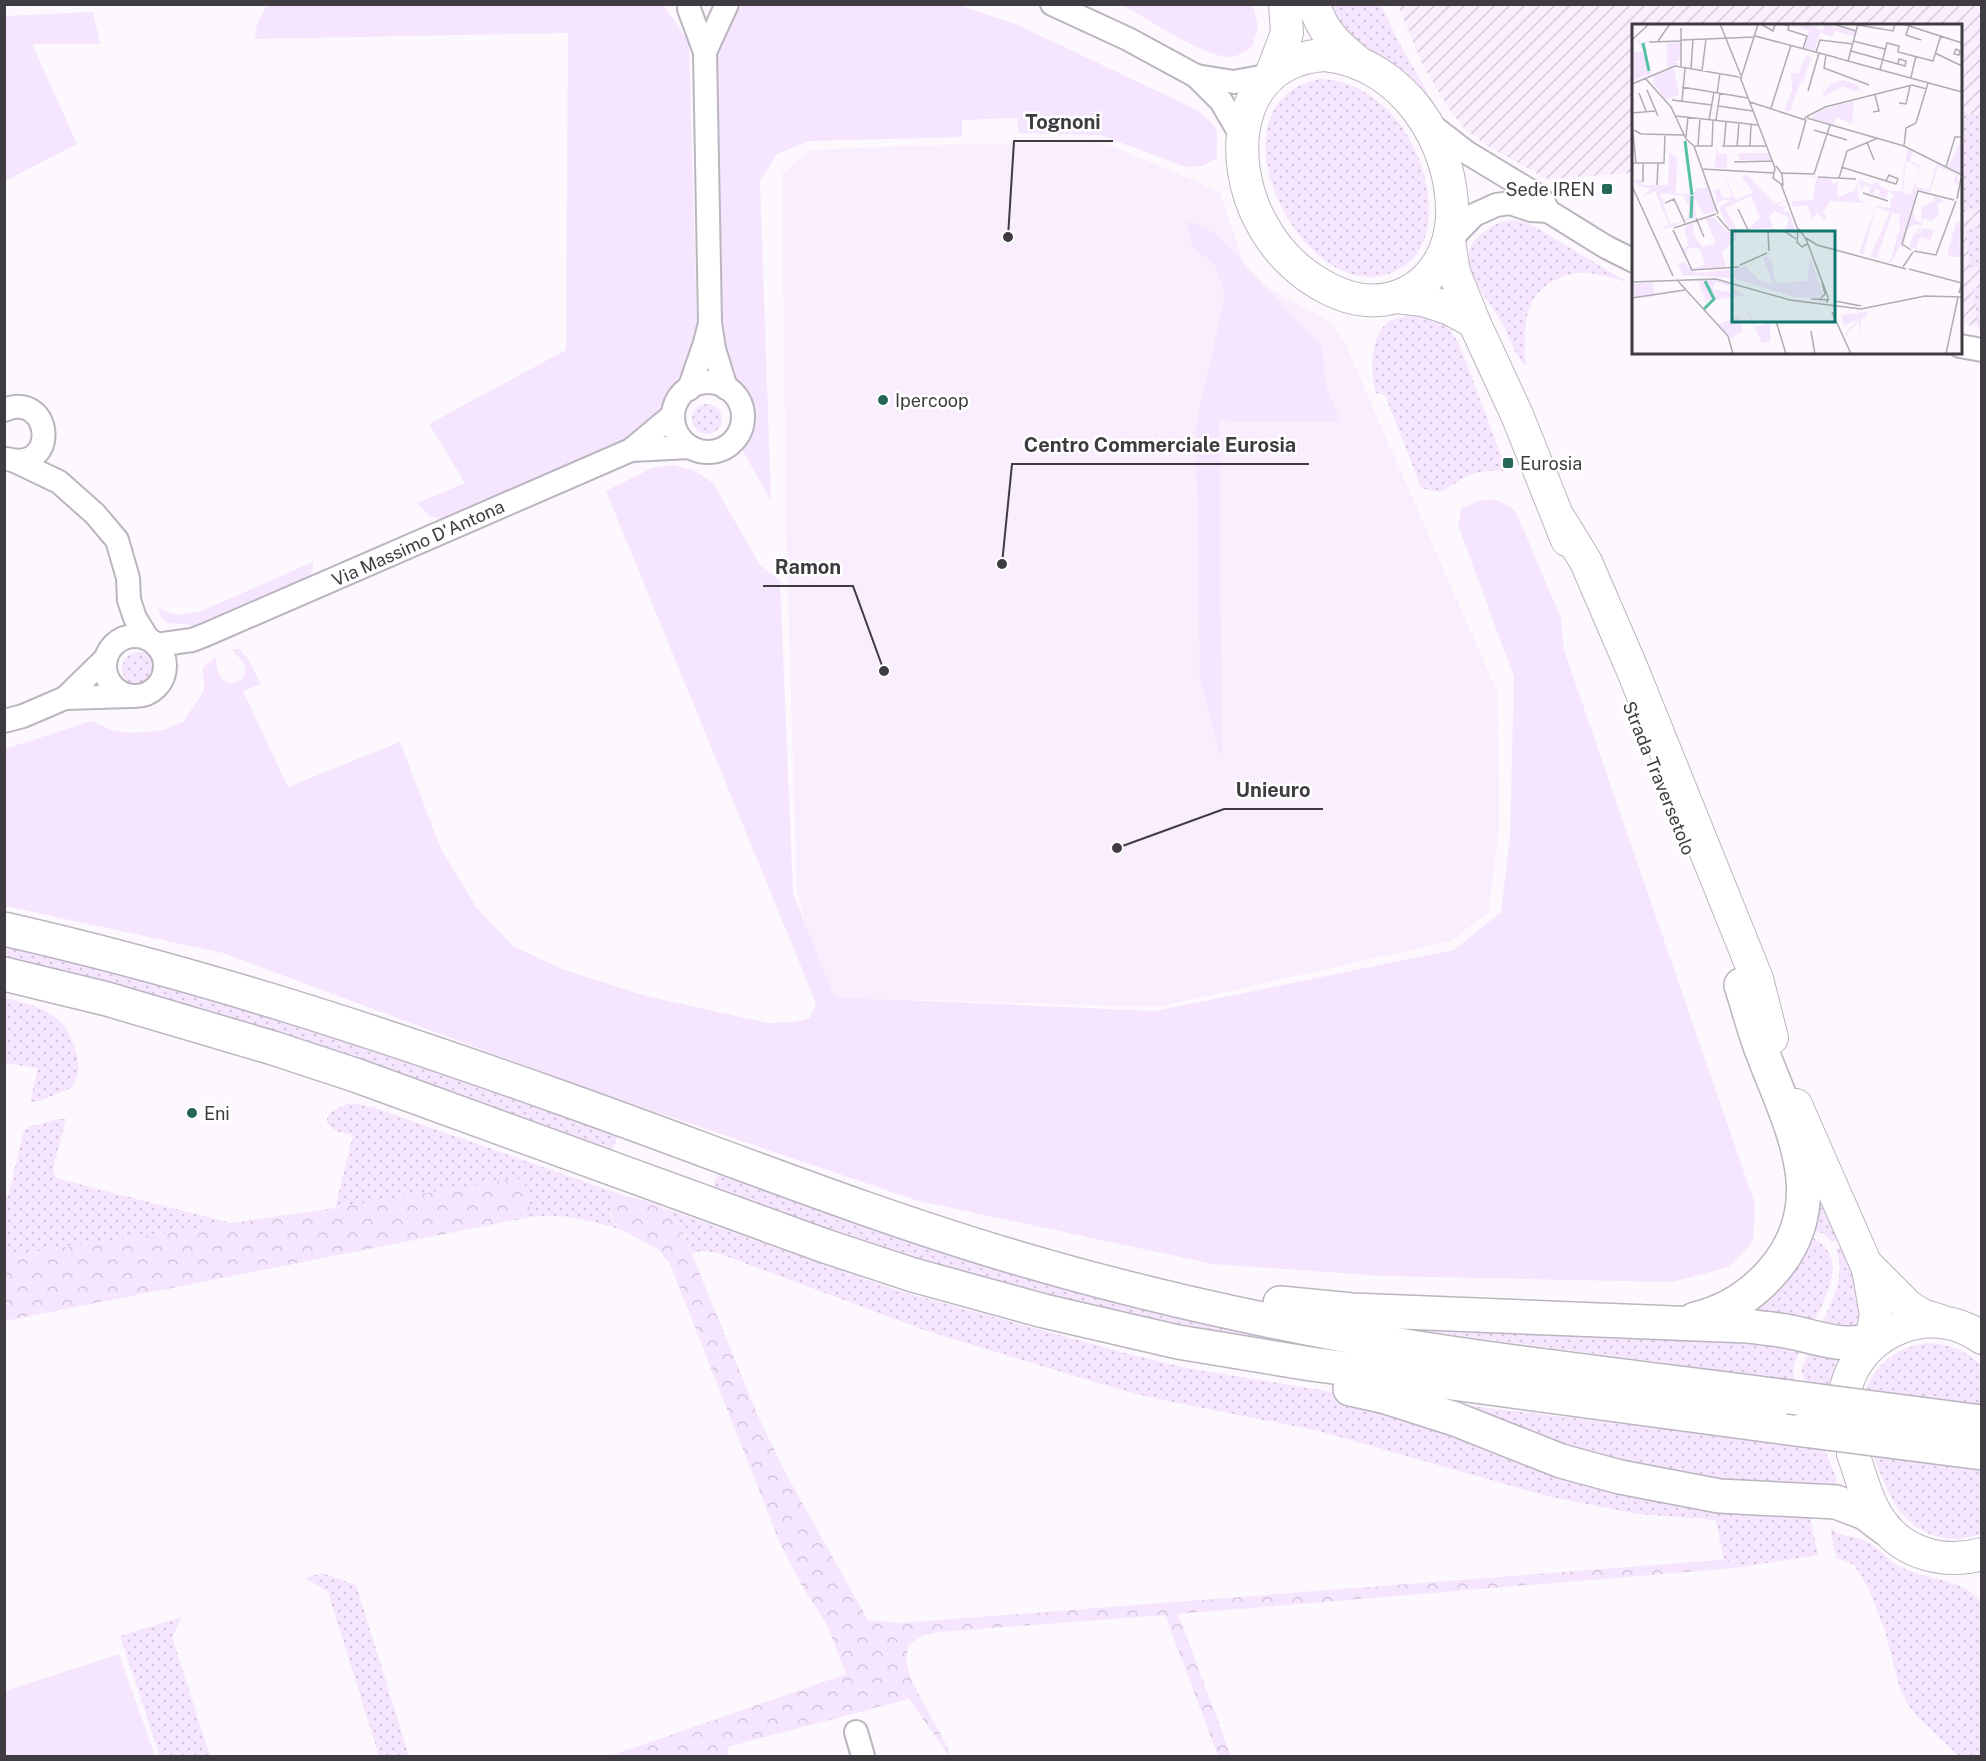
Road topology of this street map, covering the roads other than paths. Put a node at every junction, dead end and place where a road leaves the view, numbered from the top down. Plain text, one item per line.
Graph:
1 (726, 4) edge
2 (1052, 4) edge
3 (1285, 4) edge
4 (1314, 4) edge
5 (685, 7) edge
6 (705, 52) junction
7 (1360, 64) junction
8 (1271, 75) junction
9 (1196, 76) junction
10 (1426, 122) junction
11 (1243, 139) junction
12 (1548, 211) junction
13 (1449, 241) junction
14 (1632, 260) edge
15 (1396, 297) junction
16 (1474, 322) junction
17 (710, 323) junction
18 (1962, 346) edge
19 (1982, 350) edge
20 (726, 388) junction
21 (688, 389) junction
22 (4, 410) edge
23 (673, 415) junction
24 (43, 444) junction
25 (690, 447) junction
26 (631, 450) junction
27 (10, 460) edge
28 (59, 482) junction
29 (1561, 521) junction
30 (129, 600) junction
31 (205, 636) junction
32 (152, 642) junction
33 (111, 651) junction
34 (162, 680) junction
35 (130, 696) junction
36 (65, 698) junction
37 (4, 721) edge
38 (4, 929) edge
39 (4, 974) edge
40 (1741, 985) junction
41 (1769, 1030) junction
42 (974, 1245) junction
43 (1867, 1265) junction
44 (1660, 1322) junction
45 (1089, 1323) junction
46 (1951, 1324) junction
47 (1982, 1338) edge
48 (1871, 1343) junction
49 (1846, 1387) dead end
50 (1982, 1422) edge
51 (1982, 1453) edge
52 (1853, 1454) dead end
53 (1886, 1529) junction
54 (1982, 1554) edge
55 (1936, 1557) junction
56 (1982, 1578) edge
57 (855, 1732) dead end
58 (863, 1756) edge

1 - 5 street
1 - 6 street
2 - 9 street
3 - 8 main road, Strada Traversetolo
4 - 7 main road, Strada Traversetolo
5 - 6 street
6 - 17 street
7 - 8 main road, Strada Traversetolo
7 - 10 main road, Strada Traversetolo
8 - 9 street
8 - 11 main road, Strada Traversetolo
9 - 11 street
10 - 12 street
10 - 13 main road, Strada Traversetolo
11 - 15 main road, Strada Traversetolo
12 - 13 street
12 - 14 street
13 - 15 main road, Strada Traversetolo
13 - 16 main road, Strada Traversetolo
15 - 16 main road, Strada Traversetolo
16 - 29 main road, Strada Traversetolo
17 - 20 street
17 - 21 street
18 - 19 street
20 - 21 street
20 - 25 street
21 - 23 street
22 - 24 street
23 - 25 street
23 - 26 street, Via Massimo D'Antona
24 - 27 street
24 - 28 street
25 - 26 street, Via Massimo D'Antona
26 - 31 street, Via Massimo D'Antona
27 - 28 street
28 - 30 street
29 - 40 main road, Strada Traversetolo
29 - 41 main road, Strada Traversetolo
30 - 32 street
30 - 33 street
31 - 32 street, Via Massimo D'Antona
31 - 34 street, Via Massimo D'Antona
32 - 33 street, Via Massimo D'Antona
32 - 34 street
33 - 35 street
33 - 36 street, Via Massimo D'Antona
34 - 35 street, Via Massimo D'Antona
35 - 36 street, Via Massimo D'Antona
36 - 37 street, Via Massimo D'Antona
38 - 42 highway
39 - 45 highway
40 - 41 main road, Strada Traversetolo
40 - 44 highway
41 - 43 main road, Strada Traversetolo
42 - 44 highway
42 - 50 highway, bridge
43 - 46 main road
43 - 48 main road
44 - 48 highway
45 - 51 highway, bridge
45 - 53 highway
46 - 47 main road
46 - 48 main road
48 - 49 main road
52 - 53 main road
53 - 55 main road
54 - 55 main road
55 - 56 main road
57 - 58 street

